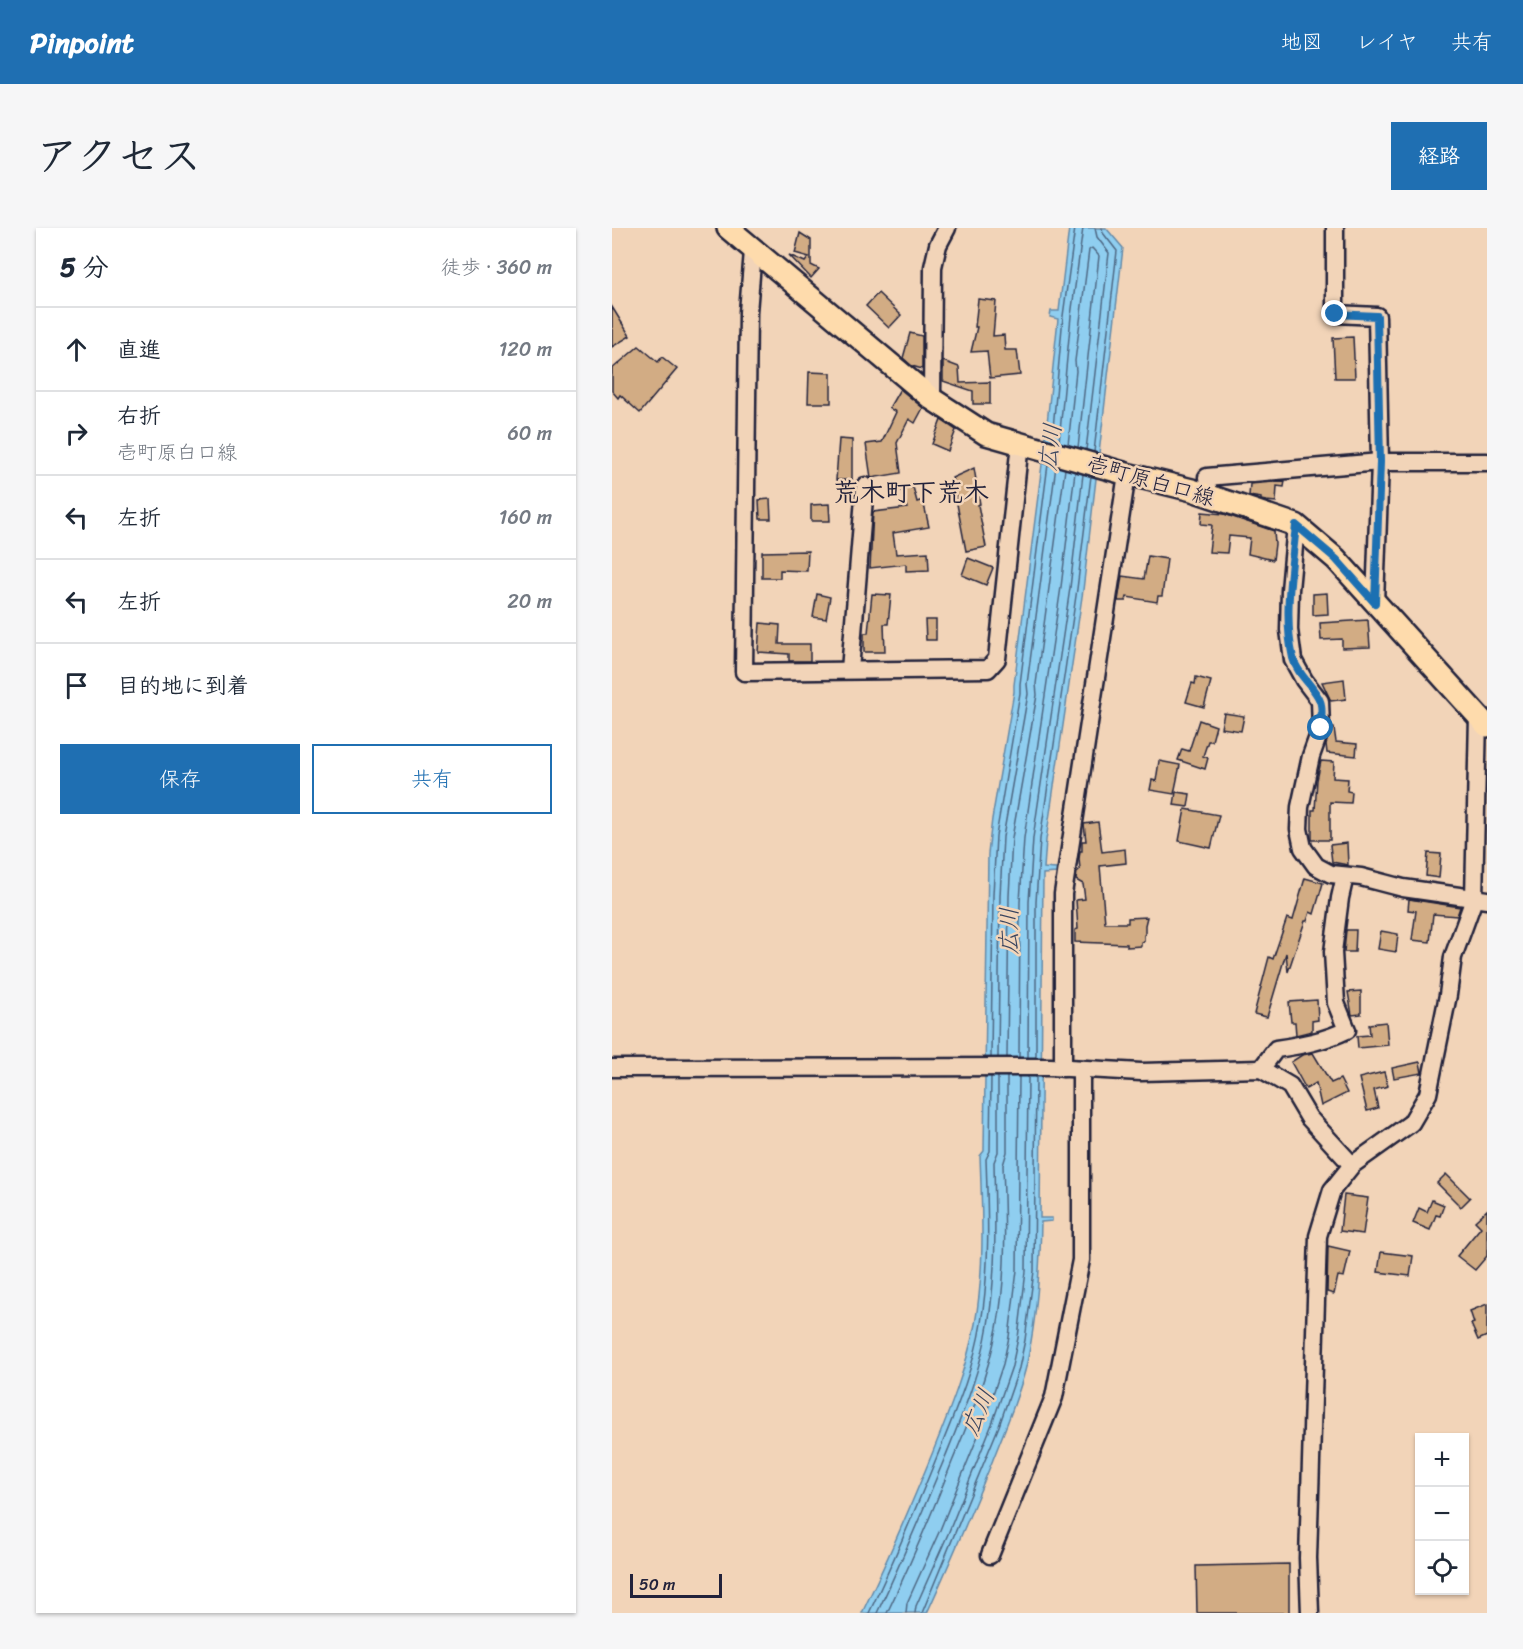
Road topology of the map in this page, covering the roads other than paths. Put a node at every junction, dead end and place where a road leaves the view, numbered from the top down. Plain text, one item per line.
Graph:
1 (728, 228) edge
2 (947, 228) edge
3 (1335, 228) edge
4 (753, 251) junction
5 (932, 399) junction
6 (1024, 445) junction
7 (1380, 462) junction
8 (1487, 462) edge
9 (1119, 471) junction
10 (865, 486) dead end
11 (1209, 496) junction
12 (1296, 525) junction
13 (1375, 603) junction
14 (850, 670) junction
15 (1482, 721) edge
16 (1345, 876) junction
17 (1481, 900) edge
18 (1057, 1067) junction
19 (612, 1068) edge
20 (1261, 1069) junction
21 (1081, 1070) junction
22 (1352, 1165) junction
23 (990, 1555) dead end
24 (1310, 1613) edge

1 - 4 main road, 壱町原白口線
2 - 5 street
3 - 7 street
4 - 5 main road, 壱町原白口線
4 - 14 street
5 - 6 main road, 壱町原白口線
6 - 9 main road, 壱町原白口線
6 - 14 street
7 - 8 street
7 - 11 street
7 - 13 street
9 - 11 main road, 壱町原白口線
9 - 18 street
10 - 14 street
11 - 12 main road, 壱町原白口線
12 - 13 main road, 壱町原白口線
12 - 16 street
13 - 15 main road, 壱町原白口線
15 - 17 street
16 - 17 street
16 - 20 street
17 - 22 street
18 - 19 street
18 - 21 street
20 - 21 street
20 - 22 street
21 - 23 street
22 - 24 street

